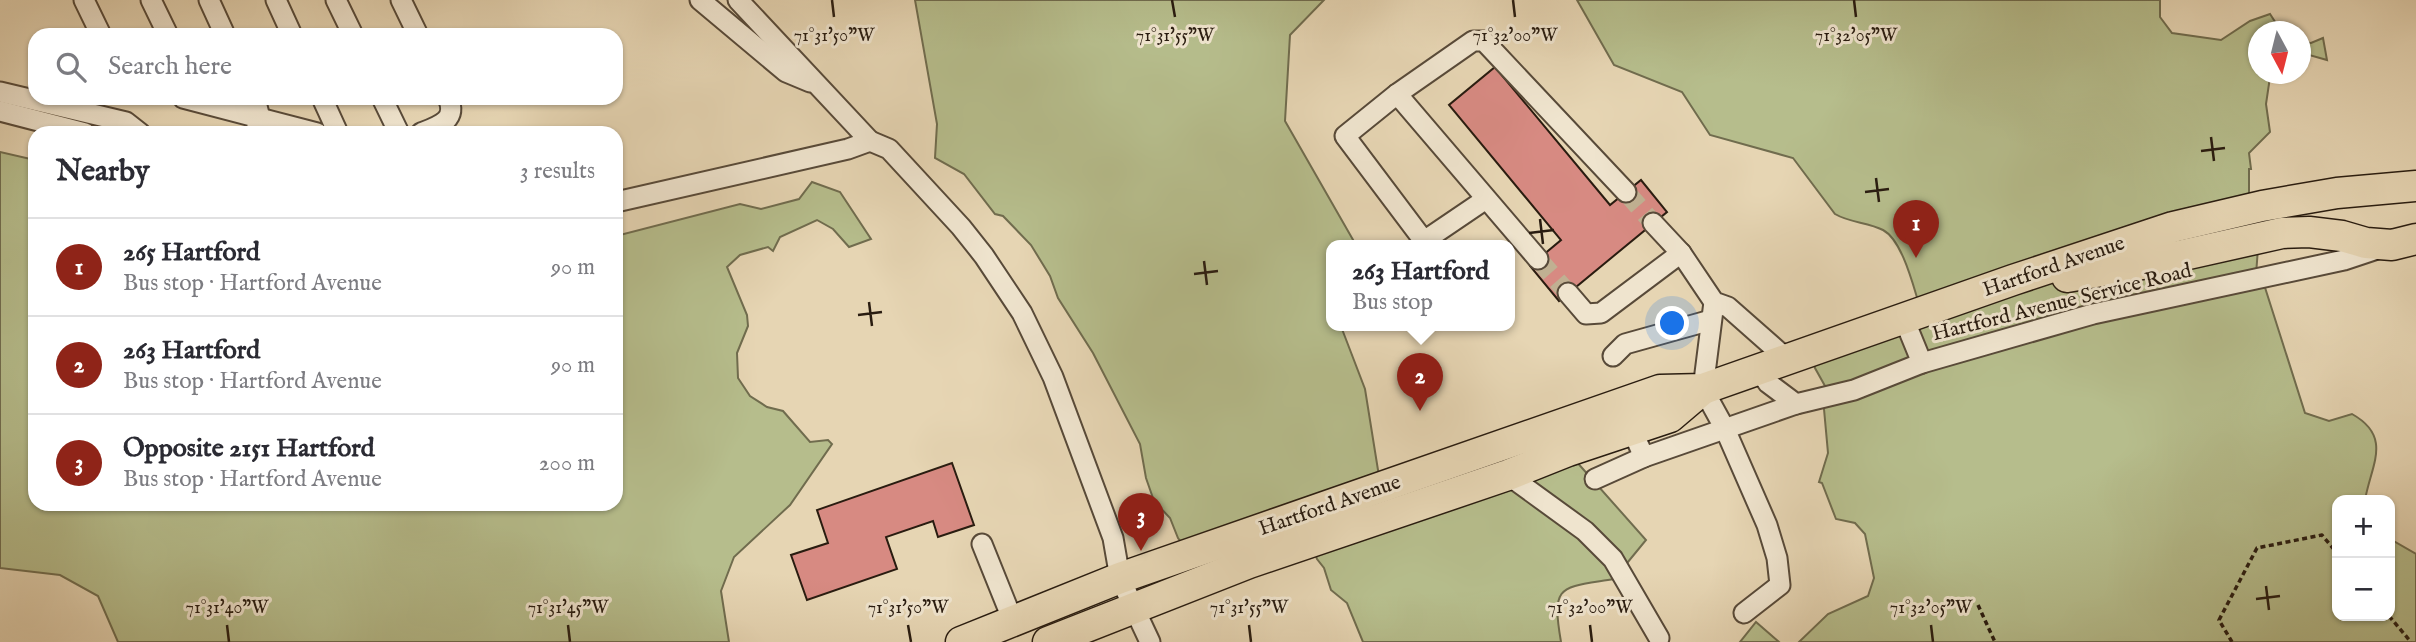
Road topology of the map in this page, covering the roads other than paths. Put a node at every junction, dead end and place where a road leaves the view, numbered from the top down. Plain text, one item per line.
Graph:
1 (84, 0) edge
2 (151, 0) edge
3 (209, 0) edge
4 (276, 0) edge
5 (336, 0) edge
6 (401, 0) edge
7 (700, 0) edge
8 (737, 0) edge
9 (98, 28) edge
10 (165, 28) edge
11 (222, 28) edge
12 (289, 28) edge
13 (350, 28) edge
14 (415, 28) edge
15 (816, 85) junction
16 (0, 92) edge
17 (1397, 94) junction
18 (28, 99) edge
19 (55, 105) edge
20 (207, 105) edge
21 (256, 105) edge
22 (325, 105) edge
23 (385, 105) edge
24 (451, 105) edge
25 (0, 111) edge
26 (257, 125) edge
27 (58, 126) edge
28 (131, 126) edge
29 (335, 126) edge
30 (396, 126) edge
31 (437, 126) edge
32 (870, 141) junction
33 (2416, 187) edge
34 (1626, 192) tunnel mouth
35 (1486, 199) junction
36 (623, 200) edge
37 (1653, 223) tunnel mouth
38 (1423, 240) edge
39 (1425, 240) edge
40 (2404, 242) edge
41 (1681, 253) junction
42 (1538, 259) tunnel mouth
43 (1568, 293) tunnel mouth
44 (1974, 294) junction
45 (1712, 311) junction
46 (1904, 319) junction
47 (1613, 356) dead end
48 (1788, 360) junction
49 (1922, 363) junction
50 (1759, 370) junction
51 (1703, 388) junction
52 (1796, 404) junction
53 (1725, 429) junction
54 (1632, 430) junction
55 (1644, 457) junction
56 (1508, 475) junction
57 (1595, 479) dead end
58 (982, 544) dead end
59 (1121, 578) junction
60 (1134, 608) junction
61 (1744, 613) dead end
62 (1013, 621) junction
63 (1659, 638) dead end
64 (961, 642) edge
65 (1048, 642) edge
66 (1150, 642) edge

1 - 9 street
2 - 10 street
3 - 11 street
4 - 12 street
5 - 13 street
6 - 14 street
7 - 15 street
8 - 15 street
15 - 32 street
16 - 18 street
17 - 34 street
17 - 35 street
17 - 38 street
19 - 28 street
20 - 26 street
21 - 26 street
22 - 29 street
23 - 30 street
24 - 31 street
25 - 27 street
32 - 36 street
32 - 59 street
33 - 44 highway, Hartford Avenue
35 - 39 street
35 - 42 street
37 - 41 street
40 - 44 highway
40 - 49 street, Hartford Avenue Service Road
41 - 43 street
41 - 45 street
44 - 46 highway, Hartford Avenue
45 - 47 street
45 - 48 street
45 - 51 street
46 - 48 highway, Hartford Avenue
46 - 49 street
48 - 50 highway, Hartford Avenue
49 - 52 street, Hartford Avenue Service Road
50 - 51 highway, Hartford Avenue
50 - 52 street
51 - 53 street
51 - 54 highway, Hartford Avenue
51 - 59 highway, Hartford Avenue
52 - 53 street, Hartford Avenue Service Road
53 - 55 street, Hartford Avenue Service Road
53 - 61 street
54 - 55 street
54 - 56 highway, Hartford Avenue
55 - 57 street, Hartford Avenue Service Road
56 - 60 highway, Hartford Avenue
56 - 63 street
58 - 62 street
59 - 60 street
59 - 62 highway, Hartford Avenue
60 - 65 highway, Hartford Avenue
60 - 66 street
62 - 64 highway, Hartford Avenue

